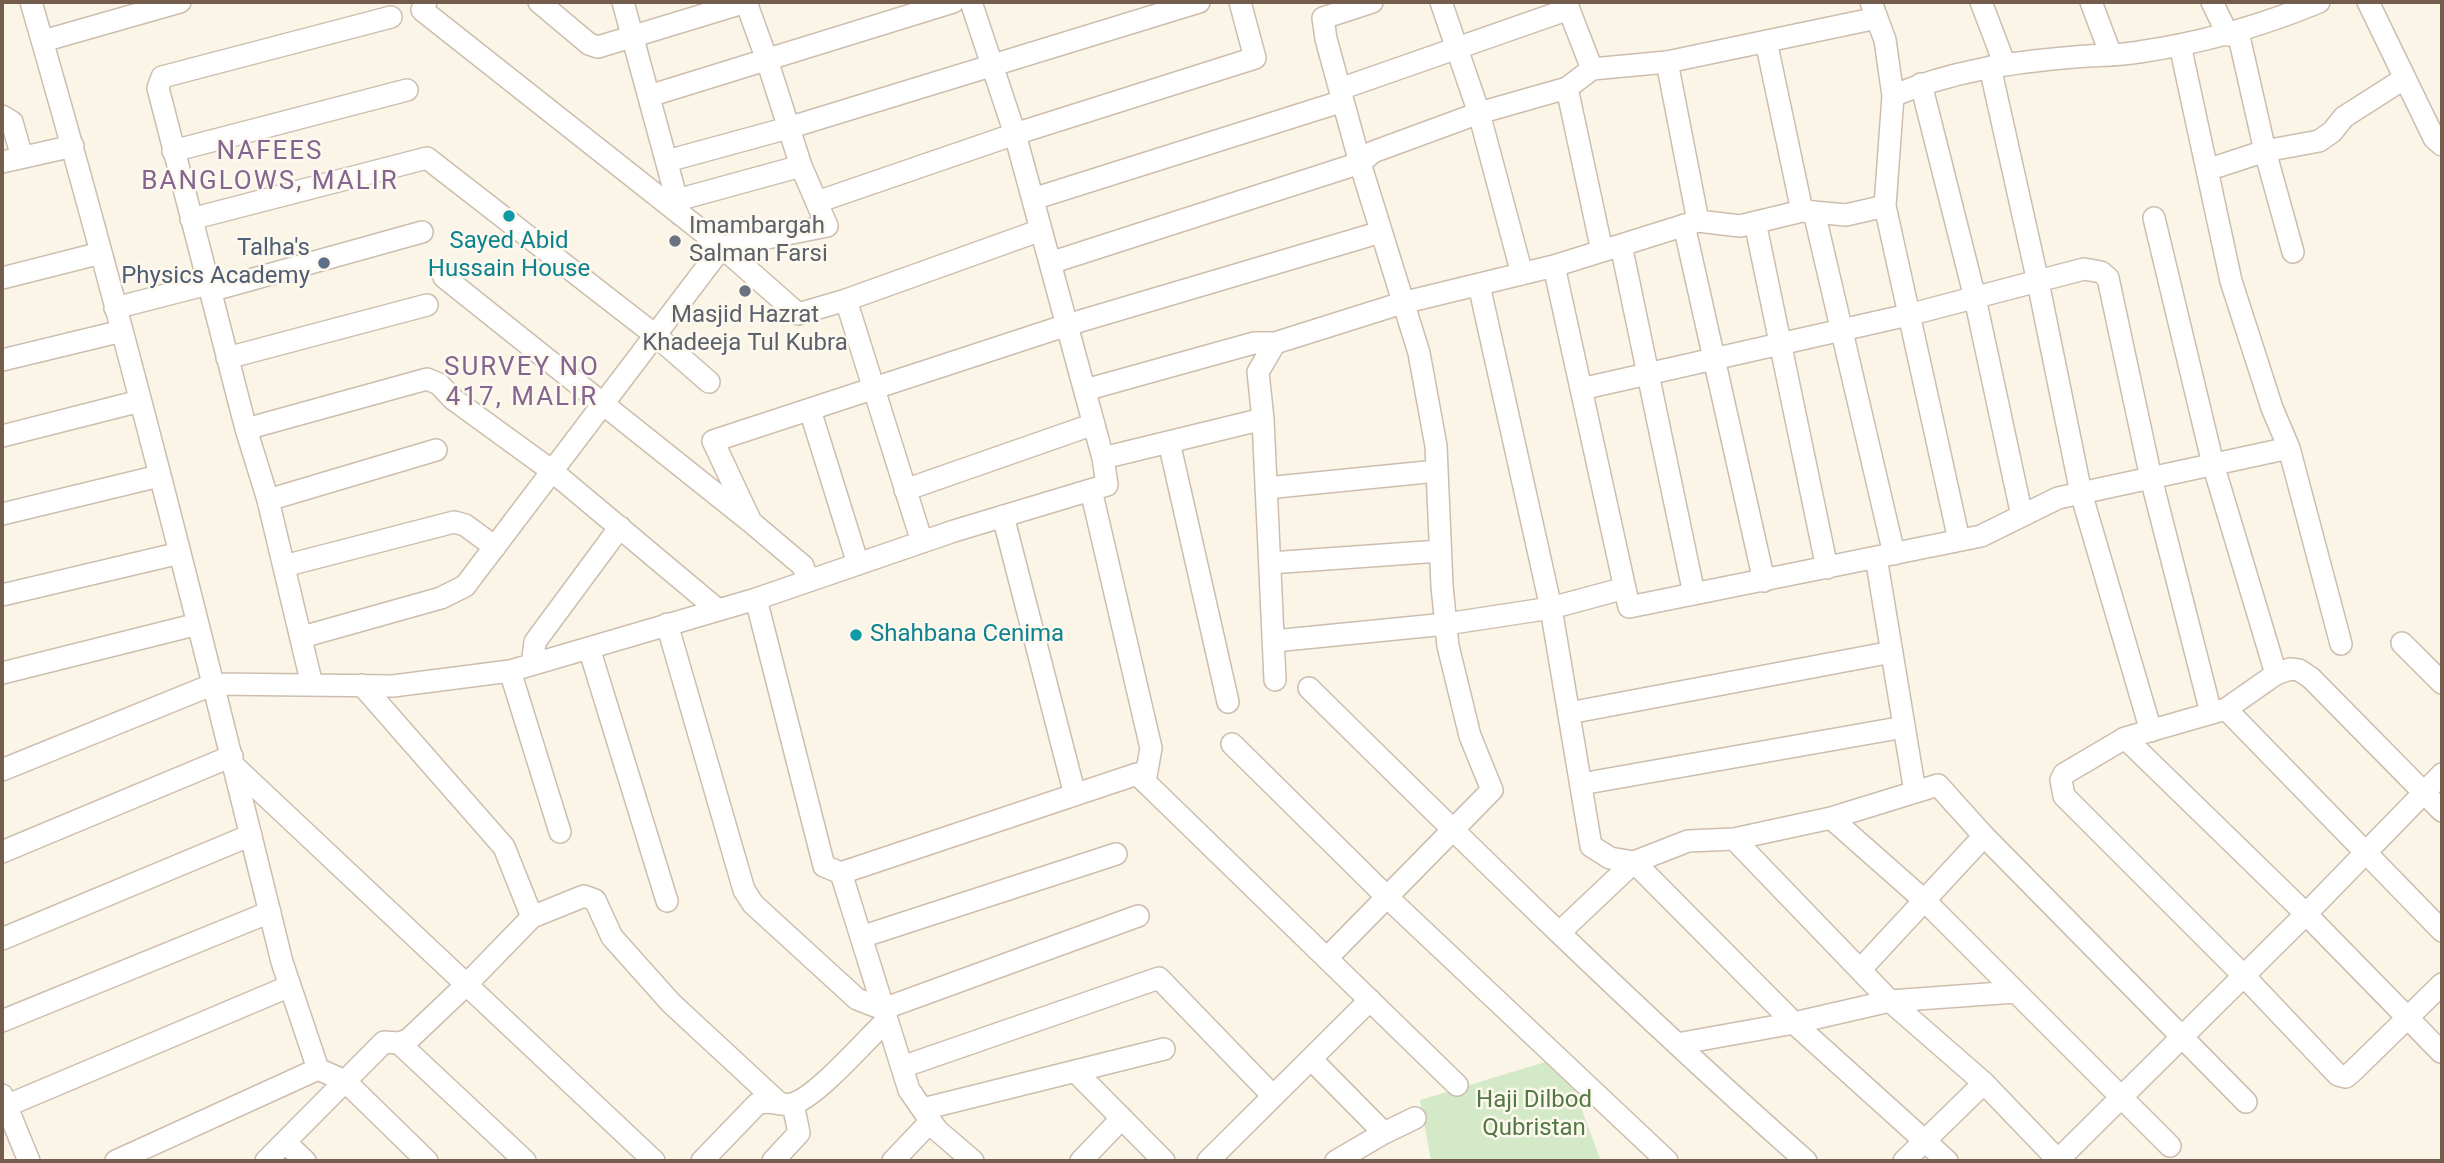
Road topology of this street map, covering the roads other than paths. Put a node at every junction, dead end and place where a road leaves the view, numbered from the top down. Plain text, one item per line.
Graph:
1 (31, 2) edge
2 (180, 2) edge
3 (426, 2) edge
4 (539, 2) edge
5 (623, 2) edge
6 (746, 2) edge
7 (953, 2) edge
8 (971, 2) edge
9 (1199, 2) edge
10 (1240, 2) edge
11 (1372, 2) edge
12 (1441, 2) edge
13 (1981, 2) edge
14 (2091, 2) edge
15 (2211, 2) edge
16 (2368, 2) edge
17 (2305, 4) edge
18 (1567, 5) edge
19 (1874, 10) edge
20 (391, 17) dead end
21 (2233, 34) junction
22 (632, 37) junction
23 (43, 41) junction
24 (1766, 41) junction
25 (2180, 45) junction
26 (1457, 49) junction
27 (2111, 55) junction
28 (767, 60) junction
29 (1667, 61) junction
30 (993, 64) junction
31 (1997, 66) junction
32 (1592, 69) junction
33 (2404, 78) junction
34 (1920, 84) junction
35 (1567, 88) junction
36 (407, 90) dead end
37 (1341, 95) junction
38 (649, 96) junction
39 (1893, 96) junction
40 (1479, 113) junction
41 (2, 116) edge
42 (788, 128) junction
43 (1015, 134) junction
44 (2442, 145) edge
45 (73, 146) junction
46 (173, 151) junction
47 (2265, 151) junction
48 (12, 160) edge
49 (667, 161) junction
50 (1360, 163) junction
51 (801, 166) junction
52 (2207, 170) junction
53 (1032, 199) junction
54 (817, 202) junction
55 (1885, 206) junction
56 (679, 208) junction
57 (1808, 212) junction
58 (2154, 218) dead end
59 (191, 219) junction
60 (1755, 222) junction
61 (1691, 223) junction
62 (1041, 230) junction
63 (422, 232) dead end
64 (1381, 232) junction
65 (722, 247) junction
66 (1611, 248) junction
67 (2293, 251) dead end
68 (101, 253) junction
69 (1050, 263) junction
70 (1554, 266) junction
71 (1522, 274) junction
72 (444, 277) dead end
73 (2, 278) edge
74 (2038, 282) junction
75 (1479, 285) junction
76 (209, 287) junction
77 (1975, 298) junction
78 (846, 300) junction
79 (1402, 303) junction
80 (427, 305) dead end
81 (115, 308) junction
82 (1908, 315) junction
83 (1067, 325) junction
84 (1841, 329) junction
85 (122, 331) junction
86 (655, 335) junction
87 (1275, 343) junction
88 (1780, 343) junction
89 (228, 358) junction
90 (2, 360) edge
91 (1714, 360) junction
92 (1648, 374) junction
93 (709, 382) dead end
94 (1581, 389) junction
95 (873, 390) junction
96 (1085, 390) junction
97 (140, 401) junction
98 (604, 403) junction
99 (810, 410) junction
100 (1263, 419) junction
101 (1094, 424) junction
102 (246, 429) junction
103 (2, 436) edge
104 (1169, 442) junction
105 (2289, 448) junction
106 (436, 450) dead end
107 (1103, 458) junction
108 (2213, 464) junction
109 (552, 471) junction
110 (1437, 471) junction
111 (159, 476) junction
112 (2151, 478) junction
113 (1266, 488) junction
114 (905, 490) junction
115 (1091, 490) junction
116 (2081, 493) junction
117 (268, 500) junction
118 (2, 514) edge
119 (1003, 516) junction
120 (2022, 516) junction
121 (751, 522) junction
122 (620, 527) junction
123 (1959, 540) junction
124 (922, 542) junction
125 (495, 547) junction
126 (1440, 551) junction
127 (180, 553) junction
128 (1885, 555) junction
129 (858, 564) junction
130 (1270, 564) junction
131 (284, 566) junction
132 (1827, 568) junction
133 (808, 581) junction
134 (1764, 581) junction
135 (1625, 587) junction
136 (1694, 594) junction
137 (2, 595) edge
138 (756, 599) junction
139 (1551, 608) junction
140 (718, 610) junction
141 (198, 624) junction
142 (667, 624) junction
143 (1446, 624) junction
144 (302, 637) junction
145 (1274, 641) junction
146 (2402, 643) dead end
147 (2341, 644) dead end
148 (589, 648) junction
149 (1892, 652) junction
150 (533, 664) junction
151 (510, 671) junction
152 (2, 673) edge
153 (2276, 674) junction
154 (1275, 680) dead end
155 (2442, 683) edge
156 (214, 684) junction
157 (312, 685) junction
158 (362, 685) junction
159 (1309, 688) dead end
160 (1227, 702) dead end
161 (2219, 711) junction
162 (1569, 713) junction
163 (1904, 727) junction
164 (2151, 731) junction
165 (2125, 738) junction
166 (1232, 744) dead end
167 (233, 761) junction
168 (2, 771) edge
169 (2442, 774) edge
170 (1144, 782) junction
171 (1581, 784) junction
172 (1914, 792) junction
173 (2424, 792) junction
174 (1075, 795) junction
175 (2442, 811) edge
176 (1831, 818) junction
177 (1453, 830) junction
178 (560, 832) dead end
179 (251, 835) junction
180 (1984, 836) junction
181 (1734, 839) junction
182 (2, 852) edge
183 (2365, 852) junction
184 (1116, 854) dead end
185 (1634, 862) junction
186 (841, 873) junction
187 (1387, 897) junction
188 (667, 901) dead end
189 (1925, 901) junction
190 (270, 912) junction
191 (2306, 914) junction
192 (1138, 916) dead end
193 (532, 917) junction
194 (2442, 931) edge
195 (1560, 932) junction
196 (861, 937) junction
197 (2, 939) edge
198 (1326, 958) junction
199 (1860, 970) junction
200 (2244, 976) junction
201 (2442, 984) edge
202 (466, 985) junction
203 (290, 986) junction
204 (2015, 992) junction
205 (1370, 1000) junction
206 (1890, 1001) junction
207 (884, 1015) junction
208 (2407, 1018) junction
209 (2, 1021) edge
210 (1794, 1023) junction
211 (2182, 1038) junction
212 (399, 1042) junction
213 (1677, 1044) junction
214 (1164, 1049) dead end
215 (2441, 1052) edge
216 (1311, 1059) junction
217 (902, 1067) junction
218 (318, 1069) junction
219 (1075, 1071) junction
220 (345, 1081) junction
221 (1984, 1083) junction
222 (1457, 1085) dead end
223 (1273, 1096) junction
224 (2121, 1098) junction
225 (4, 1101) edge
226 (2246, 1102) dead end
227 (786, 1104) junction
228 (927, 1115) junction
229 (1122, 1118) junction
230 (1415, 1118) dead end
231 (1384, 1133) junction
232 (1924, 1141) junction
233 (285, 1142) junction
234 (2170, 1146) dead end
235 (29, 1161) edge
236 (116, 1161) edge
237 (265, 1161) edge
238 (304, 1161) edge
239 (427, 1161) edge
240 (525, 1161) edge
241 (654, 1161) edge
242 (702, 1161) edge
243 (773, 1161) edge
244 (893, 1161) edge
245 (973, 1161) edge
246 (1081, 1161) edge
247 (1164, 1161) edge
248 (1208, 1161) edge
249 (1336, 1161) edge
250 (1667, 1161) edge
251 (1806, 1161) edge
252 (1904, 1161) edge
253 (1947, 1161) edge

1 - 23 street
2 - 23 street
3 - 56 street
4 - 22 street
5 - 22 street
6 - 22 street
6 - 28 street
7 - 28 street
8 - 30 street
9 - 30 street
10 - 43 street
11 - 37 street
12 - 26 street
13 - 31 street
14 - 27 street
15 - 21 street
16 - 33 street
17 - 21 street
18 - 26 street
18 - 32 street
19 - 24 street
19 - 39 street
20 - 46 street
21 - 25 street
21 - 47 street
22 - 38 street
23 - 45 street
24 - 29 street
24 - 57 street
25 - 27 street
25 - 52 street
26 - 37 street
26 - 40 street
27 - 31 street
28 - 38 street
28 - 42 street
29 - 32 street
29 - 61 street
30 - 42 street
30 - 43 street
31 - 34 street
31 - 74 street
32 - 35 street
33 - 44 street
33 - 47 street
34 - 39 street
34 - 77 street
35 - 40 street
35 - 66 street
36 - 46 street
37 - 50 street
37 - 53 street
38 - 49 street
39 - 55 street
40 - 50 street
40 - 71 street
41 - 48 street
42 - 49 street
42 - 51 street
43 - 53 street
43 - 54 street
45 - 48 street
45 - 68 street
46 - 59 street
47 - 52 street
47 - 67 street
49 - 56 street
50 - 64 street
50 - 69 street
51 - 54 street
51 - 56 street
52 - 105 street
53 - 62 street
54 - 65 street
55 - 57 street
55 - 82 street
56 - 65 street
57 - 60 street
57 - 84 street
58 - 108 street
59 - 76 street
59 - 86 street
60 - 61 street
60 - 88 street
61 - 66 street
61 - 91 street
62 - 69 street
62 - 78 street
63 - 76 street
64 - 79 street
64 - 83 street
65 - 78 street
65 - 86 street
66 - 70 street
66 - 92 street
68 - 73 street
68 - 81 street
69 - 83 street
70 - 71 street
70 - 94 street
71 - 75 street
72 - 98 street
74 - 77 street
74 - 112 street
74 - 116 street
75 - 79 street
75 - 139 street
76 - 81 street
76 - 89 street
77 - 82 street
77 - 120 street
78 - 95 street
79 - 87 street
79 - 110 street
80 - 89 street
81 - 85 street
82 - 84 street
82 - 123 street
83 - 95 street
83 - 96 street
84 - 88 street
84 - 128 street
85 - 90 street
85 - 97 street
86 - 93 street
86 - 98 street
87 - 96 street
87 - 100 street
88 - 91 street
88 - 132 street
89 - 102 street
91 - 92 street
91 - 134 street
92 - 94 street
92 - 136 street
94 - 135 street
95 - 99 street
95 - 114 street
96 - 101 street
97 - 103 street
97 - 111 street
98 - 109 street
98 - 121 street
99 - 121 street
99 - 129 street
100 - 104 street
100 - 113 street
101 - 107 street
101 - 114 street
102 - 109 street
102 - 117 street
104 - 107 street
104 - 160 street
105 - 108 street
105 - 147 street
106 - 117 street
107 - 115 street
108 - 112 street
108 - 153 street
109 - 122 street
109 - 125 street
110 - 113 street
110 - 126 street
111 - 118 street
111 - 127 street
112 - 116 street
112 - 161 street
113 - 130 street
114 - 124 street
115 - 119 street
115 - 170 street
116 - 120 street
116 - 164 street
117 - 131 street
119 - 124 street
119 - 174 street
120 - 123 street
121 - 133 street
122 - 140 street
122 - 150 street
123 - 128 street
124 - 129 street
125 - 131 street
125 - 144 street
126 - 130 street
126 - 143 street
127 - 137 street
127 - 141 street
128 - 132 street
128 - 149 street
129 - 133 street
130 - 145 street
131 - 144 street
132 - 134 street
133 - 138 street
134 - 136 street
135 - 136 street
135 - 139 street
138 - 140 street
138 - 186 street
139 - 143 street
139 - 162 street
140 - 142 street
141 - 152 street
141 - 156 street
142 - 148 street
142 - 207 street
143 - 145 street
143 - 177 street
144 - 157 street
145 - 154 street
146 - 155 street
148 - 150 street
148 - 188 street
149 - 162 street
149 - 163 street
150 - 151 street
151 - 158 street
151 - 178 street
153 - 161 street
153 - 173 street
156 - 157 street
156 - 167 street
156 - 168 street
157 - 158 street
158 - 193 street
159 - 177 street
161 - 164 street
161 - 183 street
162 - 171 street
163 - 171 street
163 - 172 street
164 - 165 street
165 - 191 street
165 - 200 street
166 - 187 street
167 - 179 street
167 - 182 street
167 - 202 street
169 - 173 street
170 - 174 street
170 - 198 street
171 - 185 street
172 - 176 street
172 - 180 street
173 - 175 street
173 - 183 street
174 - 186 street
176 - 181 street
176 - 189 street
177 - 187 street
177 - 195 street
179 - 190 street
179 - 197 street
180 - 189 street
180 - 211 street
181 - 185 street
181 - 199 street
183 - 191 street
183 - 194 street
184 - 196 street
185 - 195 street
185 - 210 street
186 - 196 street
187 - 198 street
187 - 250 street
189 - 199 street
189 - 204 street
190 - 203 street
190 - 209 street
191 - 200 street
191 - 208 street
192 - 207 street
193 - 202 street
193 - 227 street
195 - 213 street
196 - 207 street
198 - 205 street
199 - 206 street
200 - 208 street
200 - 211 street
201 - 208 street
202 - 212 street
202 - 241 street
203 - 218 street
203 - 225 street
204 - 206 street
204 - 224 street
205 - 216 street
205 - 222 street
206 - 210 street
206 - 221 street
207 - 217 street
207 - 227 street
208 - 215 street
210 - 213 street
210 - 232 street
211 - 224 street
211 - 226 street
212 - 220 street
212 - 240 street
213 - 251 street
214 - 219 street
216 - 223 street
216 - 231 street
217 - 223 street
217 - 228 street
218 - 220 street
218 - 236 street
219 - 228 street
219 - 229 street
220 - 233 street
220 - 239 street
221 - 224 street
221 - 232 street
223 - 248 street
224 - 234 street
225 - 235 street
227 - 242 street
227 - 243 street
228 - 244 street
228 - 245 street
229 - 246 street
229 - 247 street
230 - 231 street
231 - 249 street
232 - 252 street
232 - 253 street
233 - 237 street
233 - 238 street

